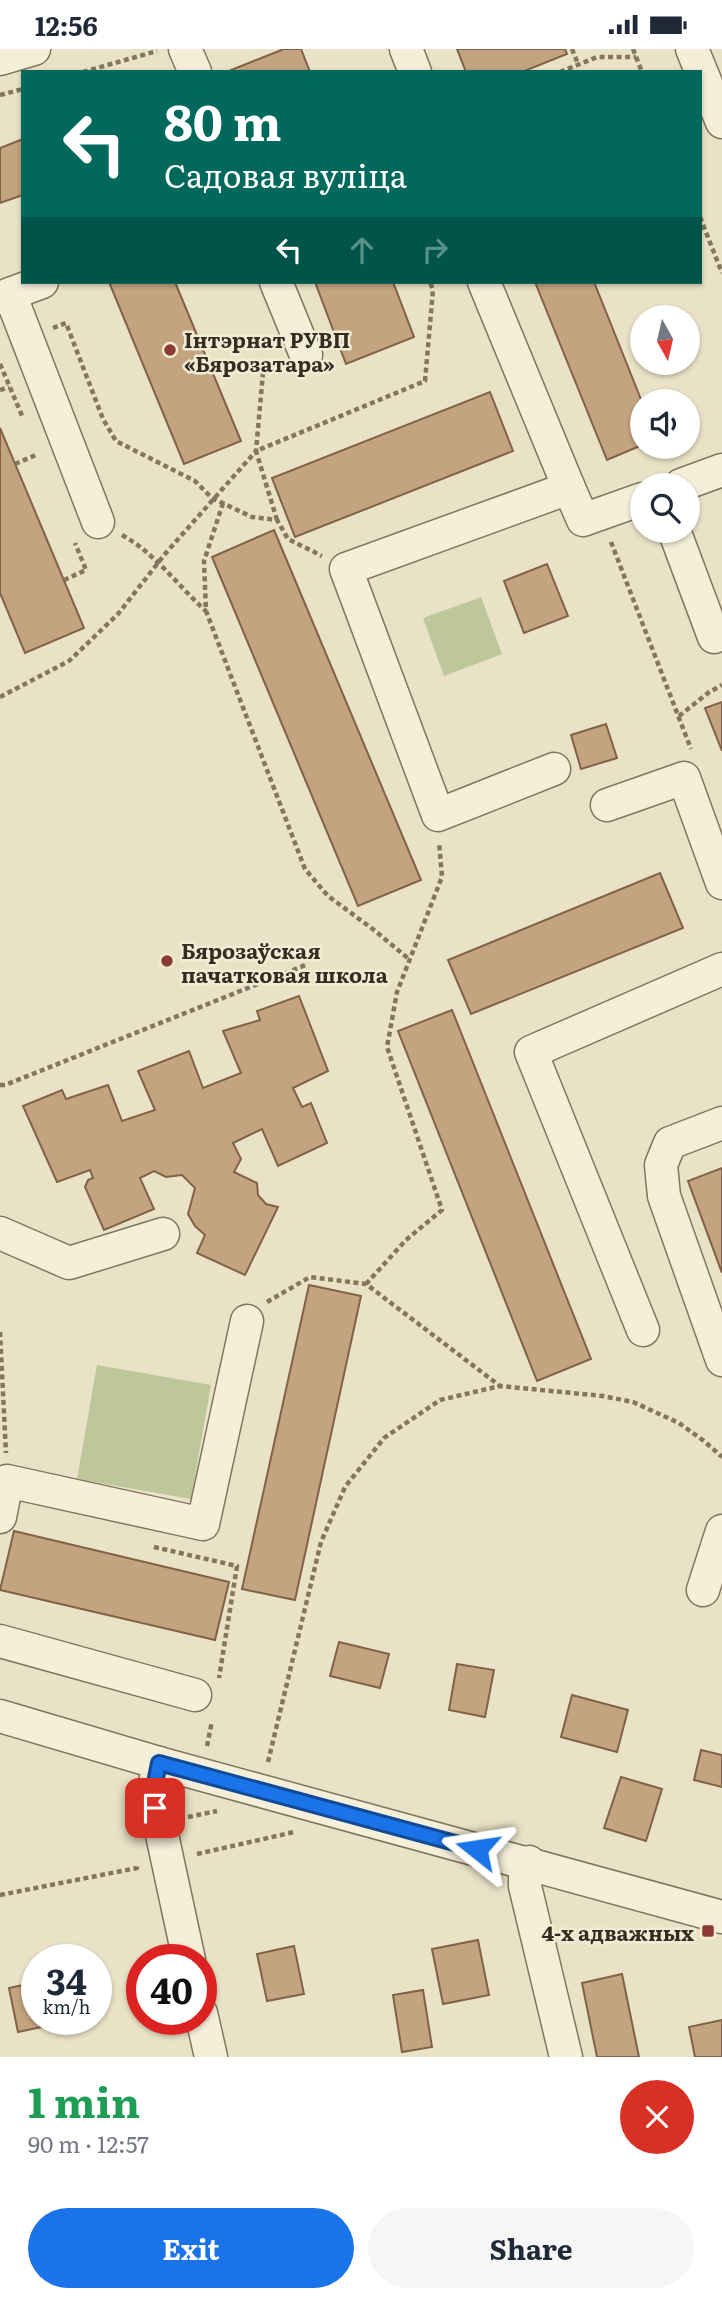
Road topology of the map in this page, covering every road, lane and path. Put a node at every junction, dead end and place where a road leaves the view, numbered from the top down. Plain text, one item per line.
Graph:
1 (34, 49) edge
2 (165, 49) edge
3 (185, 49) edge
4 (406, 49) edge
5 (572, 49) edge
6 (593, 49) edge
7 (633, 49) edge
8 (692, 49) edge
9 (597, 57) junction
10 (636, 57) junction
11 (0, 59) edge
12 (578, 64) junction
13 (90, 70) edge
14 (194, 70) edge
15 (414, 70) edge
16 (565, 70) edge
17 (641, 70) edge
18 (701, 70) edge
19 (702, 73) edge
20 (21, 90) edge
21 (0, 95) edge
22 (722, 122) edge
23 (702, 222) edge
24 (722, 272) edge
25 (37, 284) edge
26 (277, 284) edge
27 (431, 284) edge
28 (485, 284) edge
29 (5, 296) edge
30 (26, 337) junction
31 (306, 355) dead end
32 (263, 373) dead end
33 (9, 387) dead end
34 (0, 390) edge
35 (256, 451) junction
36 (38, 454) dead end
37 (15, 464) dead end
38 (722, 470) edge
39 (700, 478) edge
40 (569, 488) junction
41 (212, 498) junction
42 (223, 503) junction
43 (630, 503) edge
44 (600, 514) junction
45 (277, 520) junction
46 (98, 522) joint
47 (679, 543) edge
48 (158, 564) junction
49 (346, 569) junction
50 (206, 611) junction
51 (714, 637) dead end
52 (722, 685) edge
53 (0, 697) edge
54 (679, 716) junction
55 (693, 754) dead end
56 (554, 769) dead end
57 (607, 805) dead end
58 (438, 815) junction
59 (722, 883) edge
60 (410, 960) junction
61 (308, 964) dead end
62 (722, 969) edge
63 (0, 1085) edge
64 (722, 1123) edge
65 (0, 1233) edge
66 (163, 1234) dead end
67 (366, 1284) junction
68 (247, 1321) joint
69 (643, 1330) dead end
70 (0, 1332) edge
71 (722, 1360) edge
72 (500, 1386) junction
73 (722, 1457) edge
74 (7, 1481) junction
75 (0, 1517) edge
76 (722, 1531) edge
77 (146, 1545) dead end
78 (703, 1590) dead end
79 (0, 1641) edge
80 (209, 1698) junction
81 (0, 1716) edge
82 (206, 1751) dead end
83 (159, 1763) junction
84 (261, 1790) junction
85 (303, 1830) dead end
86 (135, 1858) dead end
87 (166, 1861) junction
88 (529, 1862) junction
89 (0, 1895) edge
90 (722, 1917) edge
91 (185, 1944) edge
92 (206, 2035) edge
93 (211, 2057) edge
94 (566, 2057) edge

1 - 11 street
2 - 13 path
3 - 14 street
4 - 15 street
5 - 12 path
6 - 9 path
7 - 10 path
8 - 18 street
9 - 10 path
9 - 12 path
10 - 17 path
12 - 16 path
19 - 22 street
20 - 21 path
23 - 24 path
25 - 29 street
26 - 31 street
27 - 35 path
28 - 40 street
29 - 30 street
30 - 41 path
30 - 46 street
32 - 35 path
33 - 34 path
35 - 41 path
35 - 45 path
36 - 37 path
38 - 39 street
40 - 44 street
40 - 49 street
41 - 42 path
41 - 48 path
42 - 45 path
42 - 50 path
43 - 44 street
44 - 54 path
45 - 49 path
46 - 48 path
47 - 51 street
48 - 50 path
48 - 53 path
49 - 58 street
50 - 60 path
52 - 54 path
54 - 55 path
56 - 58 street
57 - 59 street
58 - 60 path
60 - 67 path
61 - 63 path
62 - 69 street
64 - 71 street
65 - 66 street
67 - 68 path
67 - 72 path
68 - 74 street
70 - 74 path
72 - 73 path
72 - 84 path
74 - 75 street
76 - 78 street
77 - 80 path
79 - 80 street
80 - 82 path
81 - 83 street
83 - 84 street
83 - 87 street
84 - 88 street
85 - 87 path
86 - 89 path
87 - 91 street
88 - 90 street
88 - 94 street
92 - 93 street

